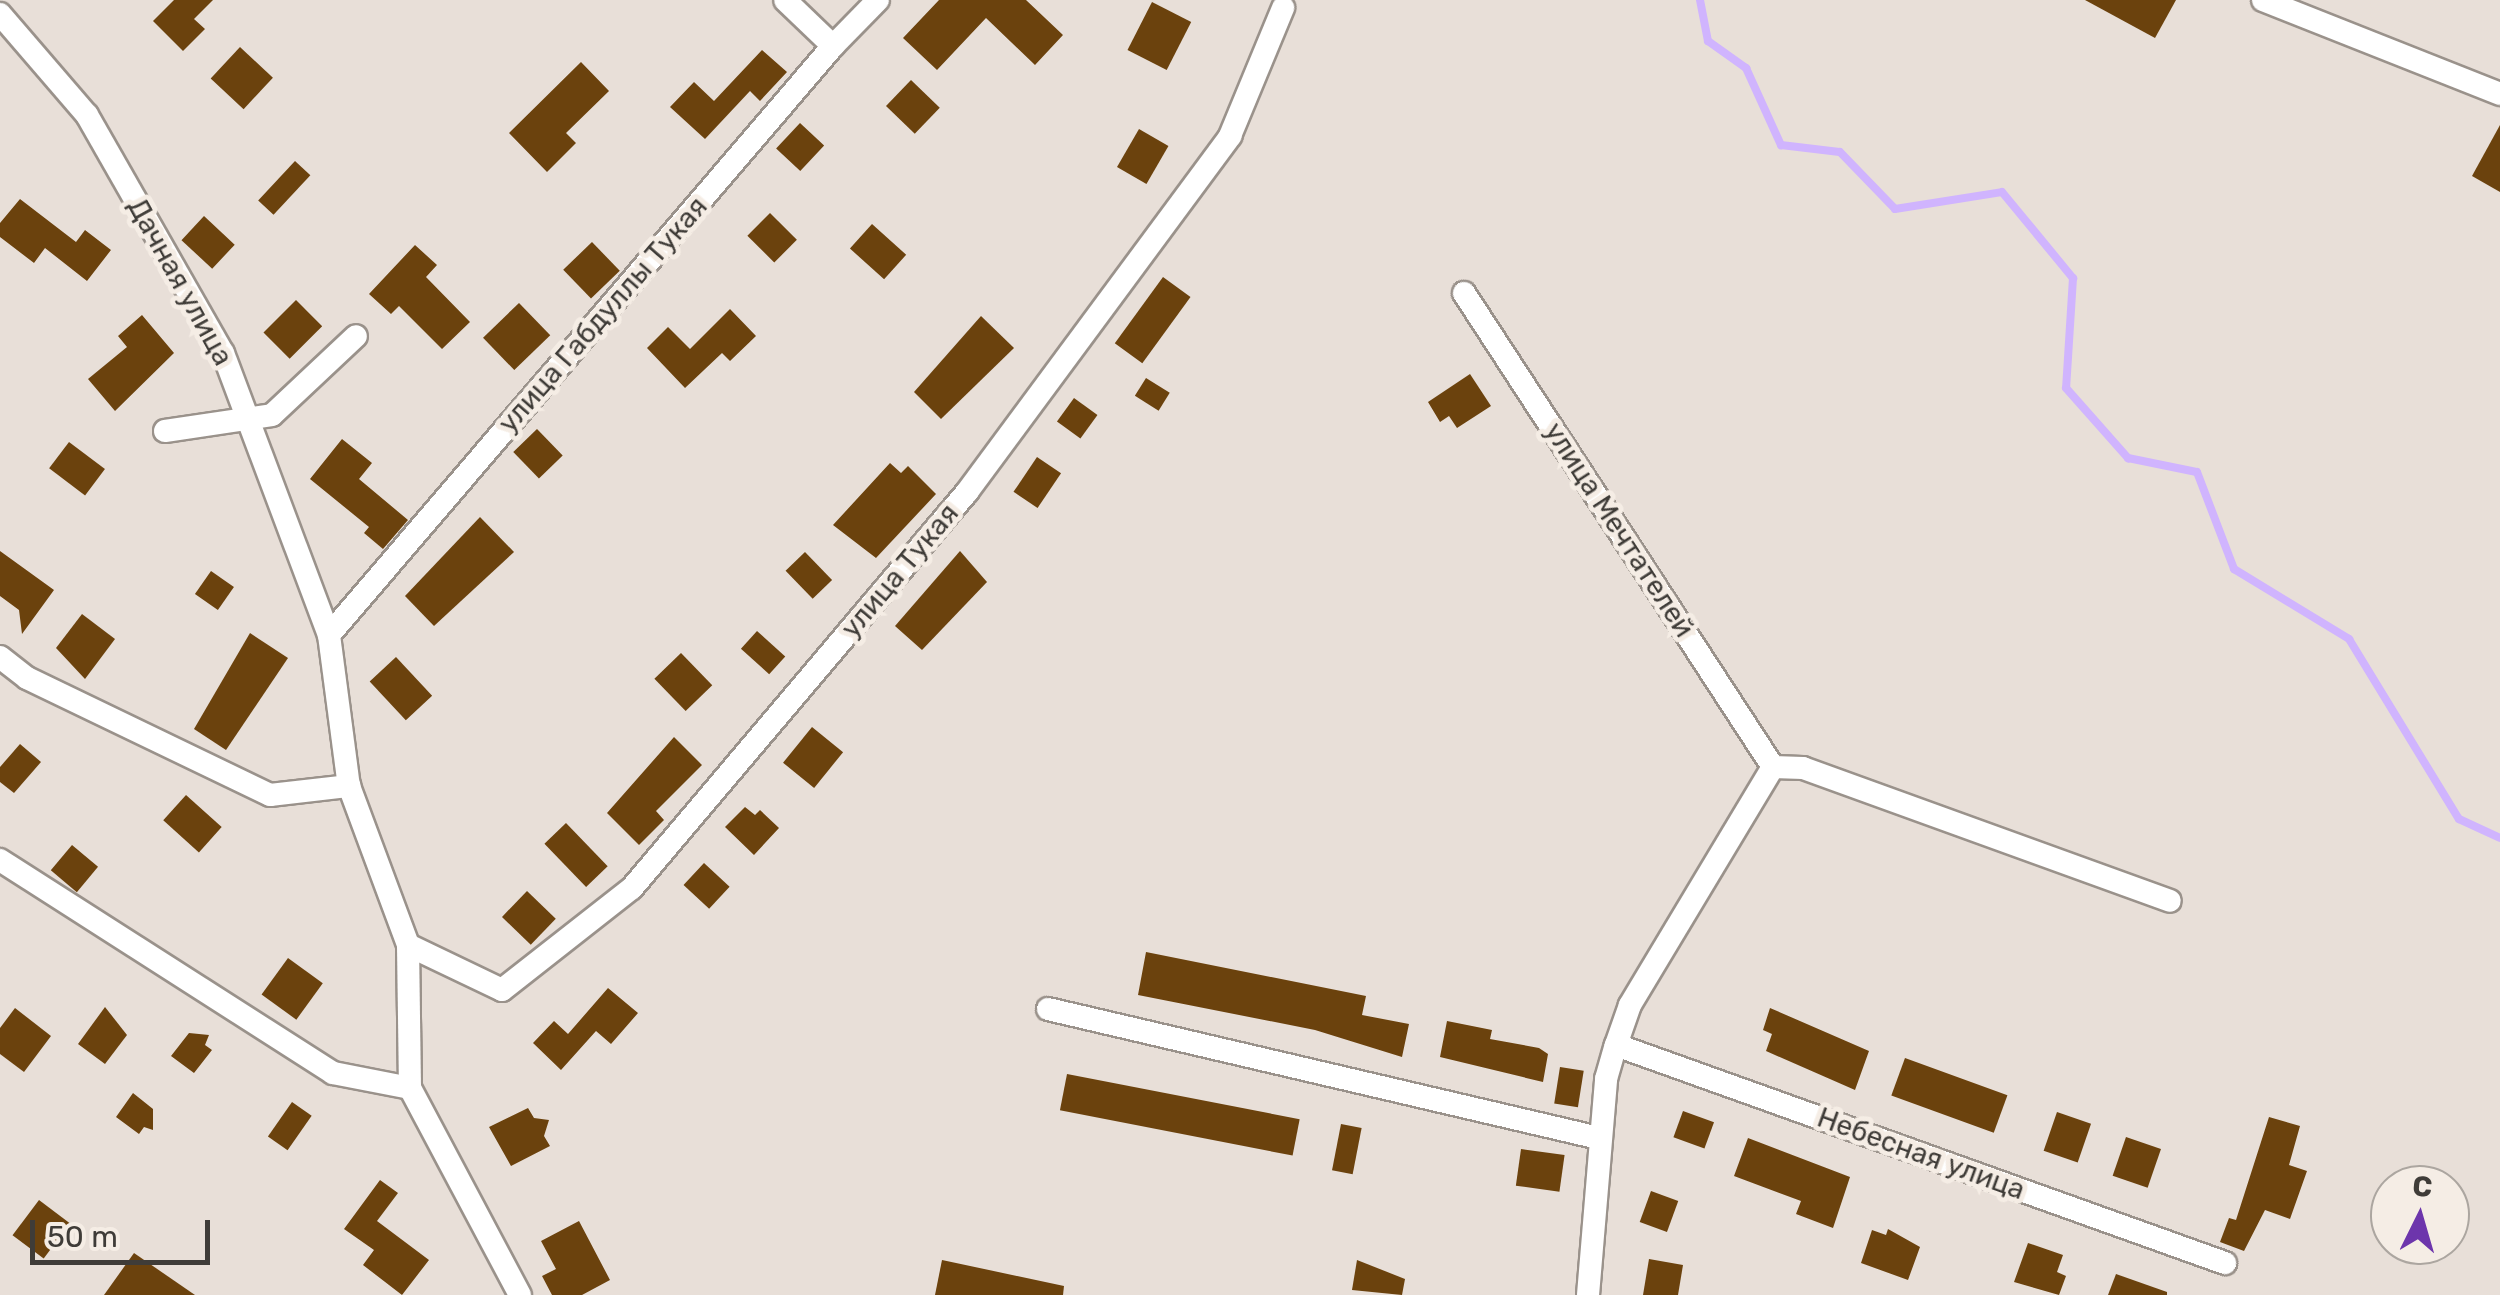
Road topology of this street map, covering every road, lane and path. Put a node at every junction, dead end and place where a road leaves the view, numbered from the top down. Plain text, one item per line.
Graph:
1 (785, 0) edge
2 (878, 0) edge
3 (2262, 0) edge
4 (1283, 8) dead end
5 (0, 14) edge
6 (833, 46) junction
7 (2500, 94) edge
8 (1464, 293) dead end
9 (356, 336) dead end
10 (248, 420) junction
11 (165, 431) dead end
12 (328, 635) junction
13 (0, 657) edge
14 (1773, 767) junction
15 (349, 786) junction
16 (0, 860) edge
17 (2170, 901) dead end
18 (408, 944) junction
19 (1048, 1009) dead end
20 (1616, 1045) junction
21 (410, 1088) junction
22 (1599, 1138) junction
23 (2225, 1263) dead end
24 (520, 1295) edge
25 (1588, 1295) edge

1 - 6 street
2 - 6 street, улица Габдуллы Тукая
3 - 7 street
4 - 18 street, улица Тукая
5 - 10 street, Дачная улица
6 - 12 street, улица Габдуллы Тукая
8 - 14 street, улица Мечтателей
9 - 10 street
10 - 11 street
10 - 12 street, Дачная улица
12 - 15 street, Дачная улица
13 - 15 street
14 - 17 street
14 - 20 street
15 - 18 street, Дачная улица
16 - 21 street
18 - 21 street, Дачная улица
19 - 22 street
20 - 22 street
20 - 23 street, Небесная улица
21 - 24 street
22 - 25 street

